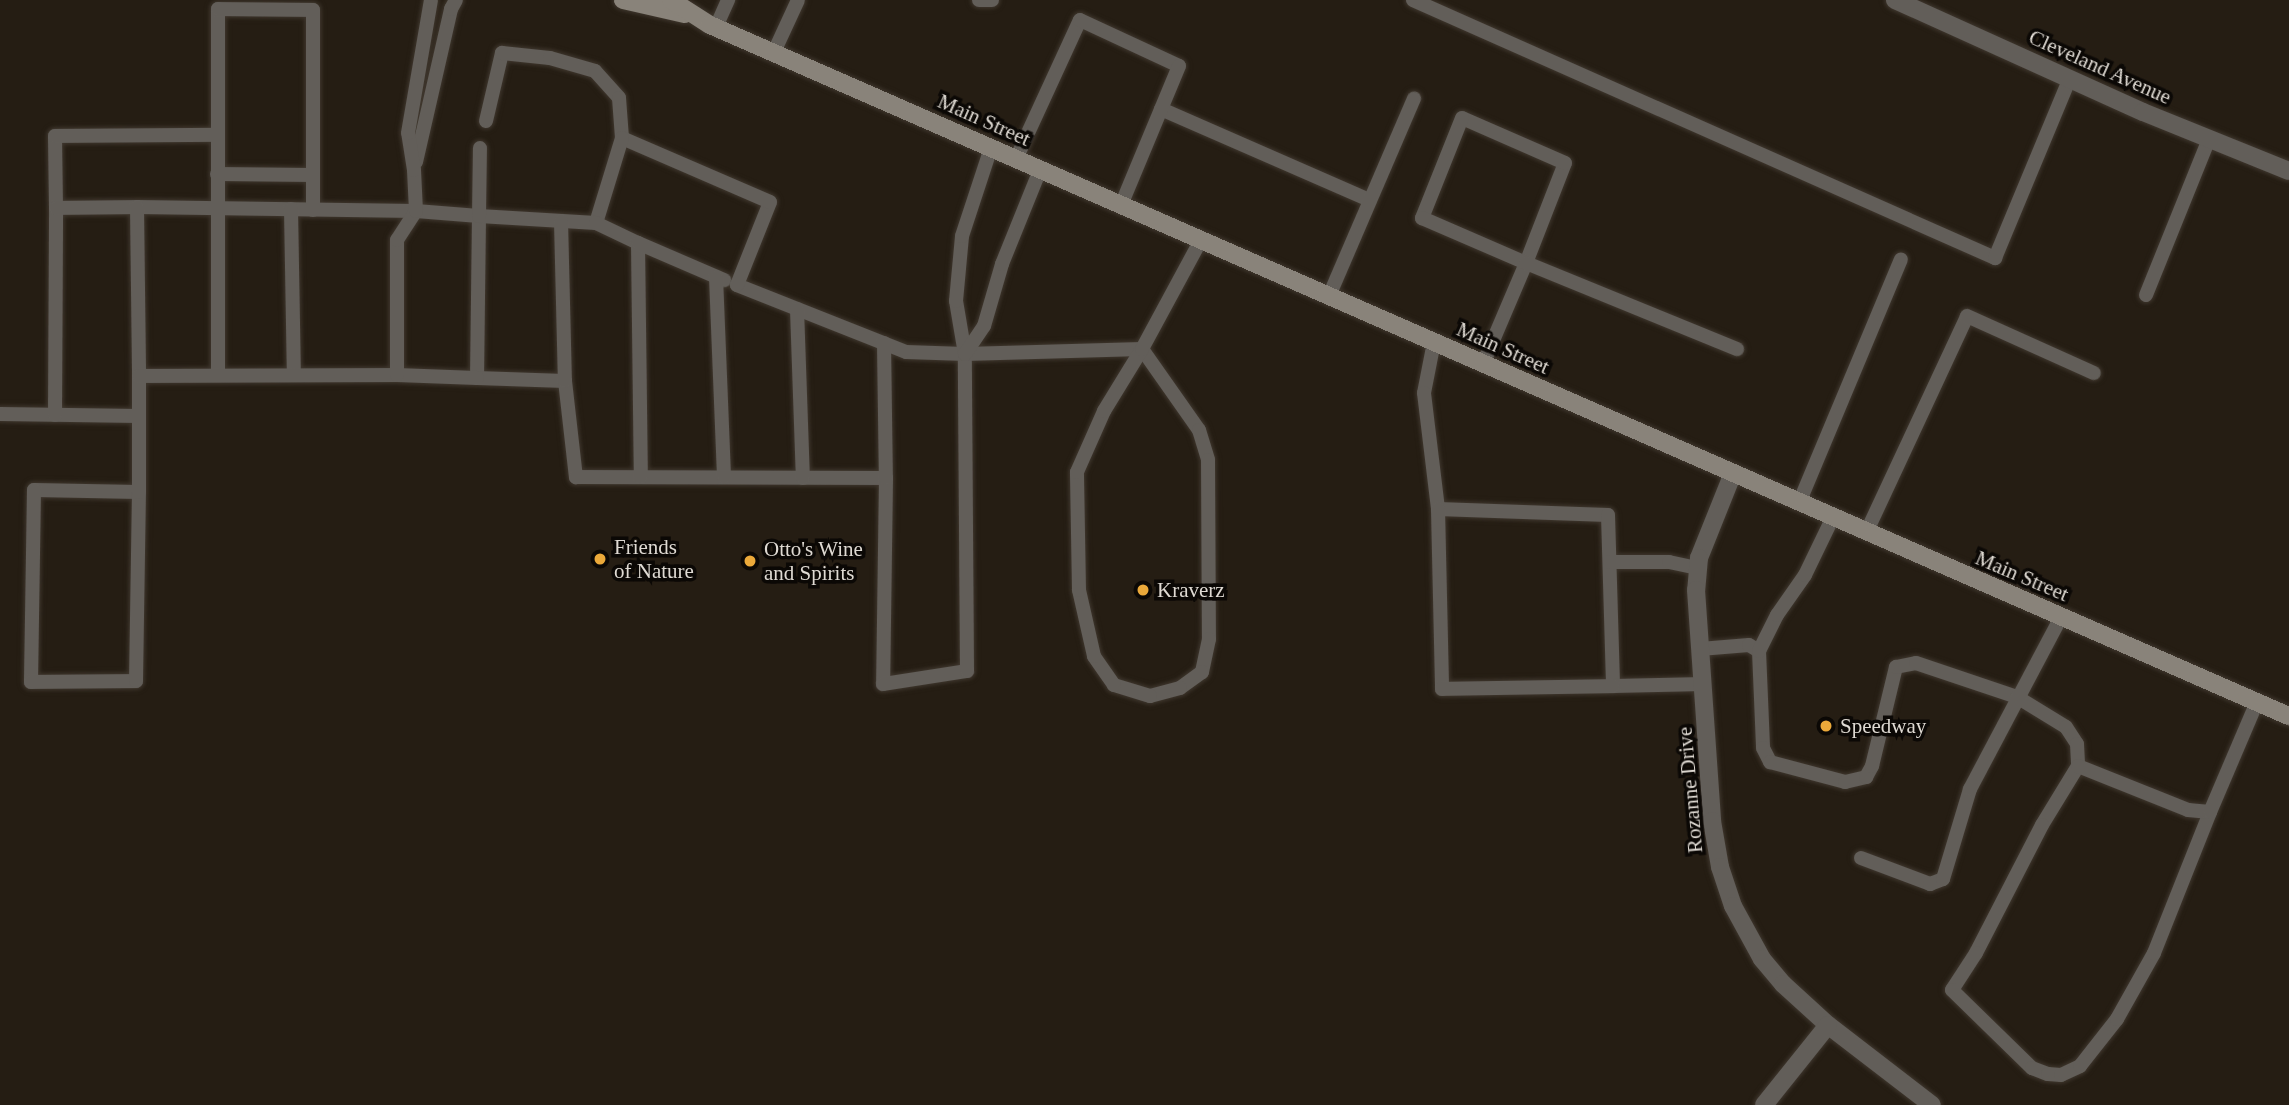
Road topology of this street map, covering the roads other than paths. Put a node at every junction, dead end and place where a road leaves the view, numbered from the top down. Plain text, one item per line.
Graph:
1 (431, 0) edge
2 (456, 0) edge
3 (671, 0) edge
4 (728, 0) edge
5 (798, 0) edge
6 (979, 0) edge
7 (992, 0) edge
8 (1413, 0) edge
9 (1895, 0) edge
10 (629, 1) edge
11 (708, 22) junction
12 (774, 52) junction
13 (2070, 78) junction
14 (1414, 99) dead end
15 (1161, 109) junction
16 (486, 121) dead end
17 (217, 135) junction
18 (622, 138) junction
19 (2209, 139) junction
20 (480, 148) dead end
21 (991, 148) junction
22 (1016, 159) junction
23 (414, 170) junction
24 (1040, 170) junction
25 (2289, 172) edge
26 (217, 174) junction
27 (313, 175) junction
28 (1369, 200) junction
29 (1121, 205) junction
30 (137, 207) junction
31 (56, 208) junction
32 (217, 208) junction
33 (291, 209) junction
34 (313, 210) junction
35 (416, 211) junction
36 (479, 216) junction
37 (561, 221) junction
38 (597, 223) junction
39 (1201, 240) junction
40 (638, 243) junction
41 (1901, 259) dead end
42 (1526, 263) junction
43 (716, 276) junction
44 (737, 285) junction
45 (2146, 295) dead end
46 (1329, 296) junction
47 (797, 309) junction
48 (1434, 342) junction
49 (884, 344) junction
50 (1142, 349) junction
51 (1737, 349) dead end
52 (965, 354) junction
53 (1483, 364) junction
54 (294, 373) junction
55 (2094, 373) dead end
56 (218, 374) junction
57 (397, 375) junction
58 (139, 376) junction
59 (477, 378) junction
60 (565, 381) junction
61 (0, 414) edge
62 (55, 415) junction
63 (139, 416) junction
64 (1733, 473) junction
65 (641, 477) junction
66 (724, 477) junction
67 (803, 478) junction
68 (886, 478) junction
69 (139, 492) junction
70 (1799, 503) junction
71 (1438, 509) junction
72 (1833, 517) junction
73 (1866, 533) junction
74 (1610, 562) junction
75 (1698, 568) junction
76 (2061, 617) junction
77 (1700, 649) junction
78 (1759, 651) junction
79 (1704, 684) junction
80 (1613, 686) junction
81 (2017, 698) junction
82 (2257, 702) junction
83 (2289, 716) edge
84 (2078, 766) junction
85 (2210, 812) junction
86 (1861, 859) dead end
87 (1828, 1025) junction
88 (1764, 1105) edge
89 (1932, 1105) edge

1 - 23 lane
2 - 23 lane
3 - 11 main road, Main Street
4 - 11 lane
5 - 12 lane
6 - 7 lane
8 - 13 lane
9 - 13 street, Cleveland Avenue
10 - 11 main road, Main Street
11 - 12 main road, Main Street
12 - 21 main road, Main Street
13 - 19 street, Cleveland Avenue
14 - 28 lane
15 - 22 lane
15 - 28 lane
15 - 29 lane
16 - 18 lane
17 - 26 lane
17 - 27 lane
17 - 31 lane
18 - 38 lane
18 - 44 lane
19 - 25 street, Cleveland Avenue
19 - 45 lane
20 - 36 lane
21 - 22 main road, Main Street
21 - 52 lane
22 - 24 main road, Main Street
23 - 35 lane
24 - 29 main road, Main Street
24 - 52 lane
26 - 27 lane
26 - 32 lane
27 - 34 lane
28 - 46 lane
29 - 39 main road, Main Street
30 - 31 lane
30 - 32 lane
30 - 58 lane
31 - 62 lane
32 - 33 lane
32 - 56 lane
33 - 34 lane
33 - 54 lane
34 - 35 lane
35 - 36 lane
35 - 57 lane
36 - 37 lane
36 - 59 lane
37 - 38 lane
37 - 60 lane
38 - 40 lane
39 - 46 main road, Main Street
39 - 50 lane
40 - 43 lane
40 - 65 lane
41 - 70 lane
42 - 42 lane
42 - 51 lane
42 - 53 lane
43 - 44 lane
43 - 66 lane
44 - 47 lane
46 - 48 main road, Main Street
47 - 49 lane
47 - 67 lane
48 - 53 main road, Main Street
48 - 71 lane
49 - 52 lane
49 - 68 lane
50 - 50 lane
50 - 52 lane
52 - 68 lane
53 - 64 main road, Main Street
54 - 56 lane
54 - 57 lane
55 - 73 lane
56 - 58 lane
57 - 59 lane
58 - 63 lane
59 - 60 lane
60 - 65 lane
61 - 62 lane
62 - 63 lane
63 - 69 lane
64 - 70 main road, Main Street
64 - 75 street, Rozanne Drive
65 - 66 lane
66 - 67 lane
67 - 68 lane
69 - 69 lane
70 - 72 main road, Main Street
71 - 74 lane
71 - 80 lane
72 - 73 main road, Main Street
72 - 78 lane
73 - 76 main road, Main Street
74 - 75 lane
74 - 80 lane
75 - 77 street, Rozanne Drive
76 - 81 lane
76 - 82 main road, Main Street
77 - 78 lane
77 - 79 street, Rozanne Drive
78 - 81 lane
79 - 80 lane
79 - 87 street, Rozanne Drive
81 - 84 lane
81 - 86 lane
82 - 83 main road, Main Street
82 - 85 lane
84 - 85 lane
84 - 85 lane
87 - 88 street
87 - 89 street, Rozanne Drive

